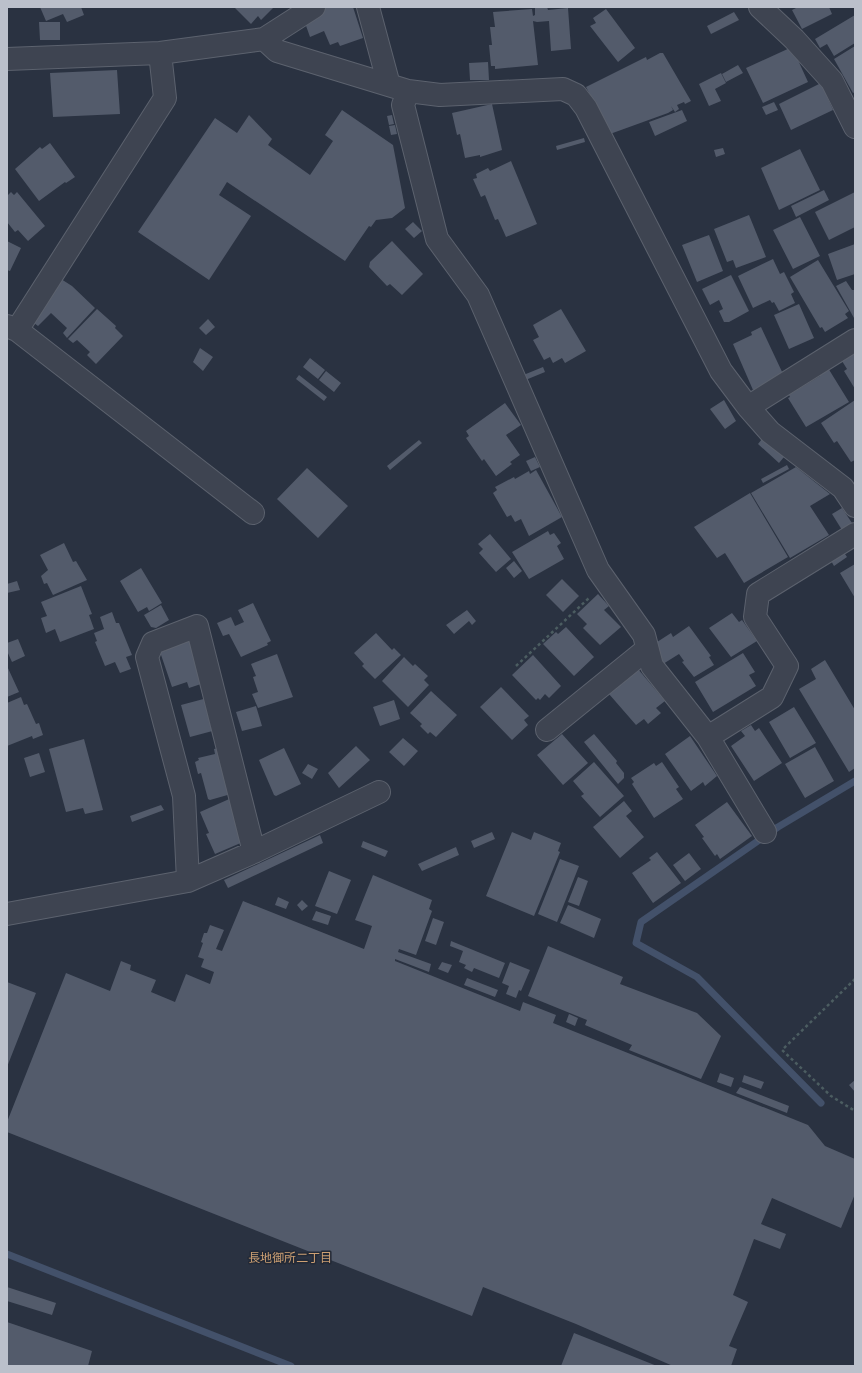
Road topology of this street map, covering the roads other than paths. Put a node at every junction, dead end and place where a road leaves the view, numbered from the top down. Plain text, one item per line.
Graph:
1 (314, 7) edge
2 (368, 7) edge
3 (760, 7) edge
4 (264, 39) junction
5 (160, 54) junction
6 (7, 59) edge
7 (399, 88) junction
8 (855, 127) edge
9 (12, 328) edge
10 (855, 340) edge
11 (748, 407) junction
12 (855, 506) edge
13 (253, 513) dead end
14 (855, 534) edge
15 (647, 649) junction
16 (547, 730) dead end
17 (708, 736) junction
18 (379, 792) dead end
19 (765, 832) dead end
20 (254, 852) junction
21 (188, 881) junction
22 (7, 914) edge

1 - 4 street
2 - 7 street
3 - 8 street
4 - 5 street
4 - 7 street
5 - 6 street
5 - 9 street
7 - 11 street
7 - 15 street
9 - 13 street
10 - 11 street
11 - 12 street
14 - 17 street
15 - 16 street
15 - 17 street
17 - 19 street
18 - 20 street
20 - 21 street
20 - 21 street
21 - 22 street

